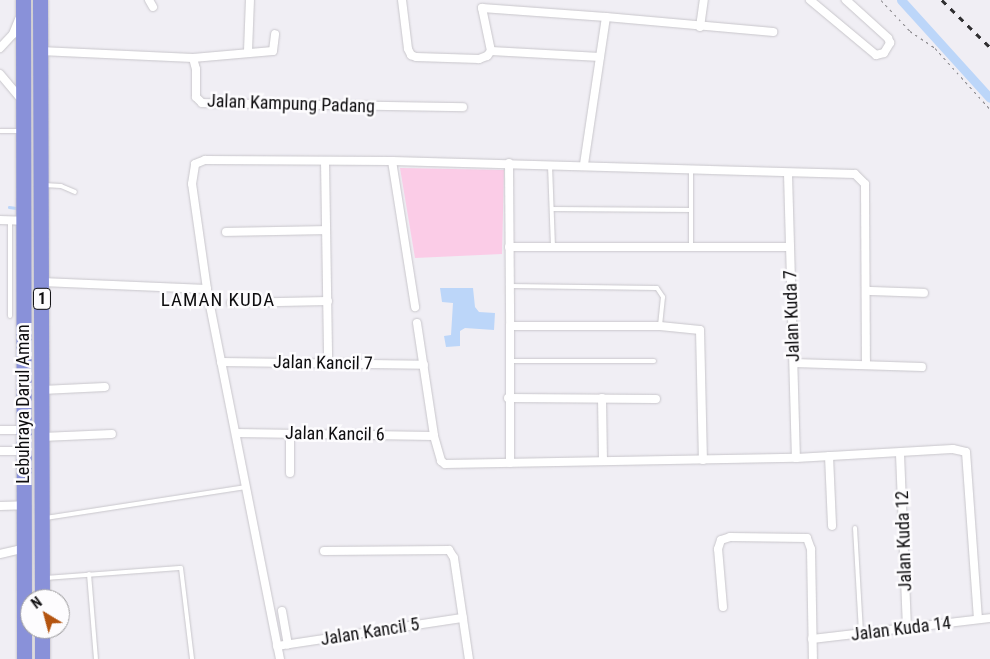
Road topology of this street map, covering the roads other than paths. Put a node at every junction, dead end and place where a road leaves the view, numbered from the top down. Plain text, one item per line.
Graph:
1 (40, 0) edge
2 (250, 0) edge
3 (402, 0) edge
4 (704, 0) edge
5 (810, 0) edge
6 (846, 0) edge
7 (481, 4) edge
8 (23, 5) edge
9 (606, 17) junction
10 (700, 27) junction
11 (773, 32) dead end
12 (275, 34) dead end
13 (0, 48) edge
14 (491, 50) junction
15 (40, 51) junction
16 (248, 51) junction
17 (600, 57) junction
18 (193, 58) junction
19 (0, 74) edge
20 (23, 107) junction
21 (463, 107) dead end
22 (0, 131) edge
23 (23, 132) junction
24 (325, 160) junction
25 (392, 161) junction
26 (509, 163) junction
27 (550, 164) junction
28 (584, 165) junction
29 (691, 170) junction
30 (788, 174) junction
31 (41, 185) junction
32 (75, 192) dead end
33 (552, 210) junction
34 (691, 210) junction
35 (0, 220) edge
36 (16, 221) junction
37 (326, 230) junction
38 (226, 232) dead end
39 (509, 247) junction
40 (691, 247) junction
41 (790, 247) junction
42 (553, 248) junction
43 (17, 262) junction
44 (42, 282) junction
45 (510, 286) junction
46 (207, 288) junction
47 (868, 291) junction
48 (924, 293) dead end
49 (328, 301) junction
50 (231, 303) dead end
51 (415, 307) dead end
52 (10, 316) dead end
53 (417, 323) dead end
54 (510, 326) junction
55 (660, 326) junction
56 (508, 361) junction
57 (654, 361) dead end
58 (222, 362) junction
59 (328, 363) junction
60 (794, 363) junction
61 (424, 365) junction
62 (866, 365) junction
63 (922, 367) dead end
64 (105, 387) dead end
65 (42, 390) junction
66 (508, 398) junction
67 (602, 398) junction
68 (656, 399) dead end
69 (0, 430) edge
70 (24, 430) junction
71 (236, 433) junction
72 (112, 434) dead end
73 (290, 434) junction
74 (434, 436) junction
75 (42, 437) junction
76 (0, 451) edge
77 (24, 451) junction
78 (900, 454) junction
79 (829, 456) junction
80 (796, 458) junction
81 (703, 460) junction
82 (603, 461) junction
83 (510, 463) junction
84 (290, 473) dead end
85 (246, 487) junction
86 (25, 505) junction
87 (0, 506) edge
88 (42, 519) junction
89 (832, 526) dead end
90 (855, 528) dead end
91 (25, 547) junction
92 (324, 551) dead end
93 (0, 554) edge
94 (89, 574) junction
95 (42, 578) junction
96 (42, 589) edge
97 (723, 607) dead end
98 (282, 611) dead end
99 (463, 618) junction
100 (990, 618) edge
101 (978, 619) junction
102 (907, 629) junction
103 (861, 634) junction
104 (42, 639) edge
105 (812, 639) junction
106 (288, 644) junction
107 (277, 646) junction
108 (24, 659) edge
109 (42, 659) edge
110 (96, 659) edge
111 (192, 659) edge
112 (280, 659) edge
113 (469, 659) edge
114 (813, 659) edge

1 - 15 highway, Lebuhraya Darul Aman / 1
2 - 16 street
3 - 14 street
4 - 10 street
5 - 6 street
7 - 9 street
7 - 14 street
8 - 13 street
8 - 20 highway, Lebuhraya Darul Aman / 1
9 - 10 street
9 - 17 street
10 - 11 street
12 - 16 street
14 - 17 street
15 - 18 street
15 - 31 highway, Lebuhraya Darul Aman / 1
16 - 18 street
17 - 28 street
18 - 21 street, Jalan Kampung Padang
19 - 20 street
20 - 23 highway, Lebuhraya Darul Aman / 1
22 - 23 lane
23 - 36 highway, Lebuhraya Darul Aman / 1
24 - 25 street
24 - 37 street
24 - 46 street
25 - 26 street
25 - 51 street
26 - 27 street
26 - 39 street
27 - 28 street
27 - 33 lane
28 - 29 street
29 - 30 street
29 - 34 lane
30 - 41 street, Jalan Kuda 7
30 - 47 street
31 - 32 lane
31 - 44 highway, Lebuhraya Darul Aman / 1
33 - 34 lane
33 - 42 lane
34 - 40 lane
35 - 36 street
36 - 43 highway, Lebuhraya Darul Aman / 1
37 - 38 street
37 - 49 street
39 - 42 street
39 - 45 street
40 - 41 street
40 - 42 street
41 - 60 street, Jalan Kuda 7
43 - 52 lane
43 - 70 highway, Lebuhraya Darul Aman / 1
44 - 46 street
44 - 65 highway, Lebuhraya Darul Aman / 1
45 - 54 street
45 - 55 lane
46 - 58 street
47 - 48 street
47 - 62 street
49 - 50 street
49 - 59 street
53 - 61 street
54 - 55 street
54 - 56 street
55 - 81 street
56 - 57 lane
56 - 66 street
58 - 59 street, Jalan Kancil 7
58 - 71 street
59 - 61 street, Jalan Kancil 7
60 - 62 street
60 - 80 street, Jalan Kuda 7
61 - 74 street
62 - 63 street
64 - 65 street
65 - 75 highway, Lebuhraya Darul Aman / 1
66 - 67 street
66 - 83 street
67 - 68 street
67 - 82 street
69 - 70 street
70 - 77 highway, Lebuhraya Darul Aman / 1
71 - 73 street, Jalan Kancil 6
71 - 85 street
72 - 75 street
73 - 74 street, Jalan Kancil 6
73 - 84 street
74 - 83 street
75 - 88 highway, Lebuhraya Darul Aman / 1
76 - 77 street
77 - 86 highway, Lebuhraya Darul Aman / 1
78 - 79 street
78 - 101 street
78 - 102 street, Jalan Kuda 12
79 - 80 street
79 - 89 street
80 - 81 street
81 - 82 street
82 - 83 street
85 - 88 lane
85 - 107 street
86 - 87 street
86 - 91 highway, Lebuhraya Darul Aman / 1
88 - 95 highway, Lebuhraya Darul Aman / 1
90 - 103 lane
91 - 93 street
91 - 108 highway, Lebuhraya Darul Aman / 1
92 - 99 street
94 - 95 lane
94 - 110 lane
94 - 111 lane
95 - 96 highway, Lebuhraya Darul Aman / 1
97 - 105 street
98 - 106 street
99 - 106 street, Jalan Kancil 5
99 - 113 street
100 - 101 street, Jalan Kuda 14
101 - 102 street, Jalan Kuda 14
102 - 103 street, Jalan Kuda 14
103 - 105 street, Jalan Kuda 14
104 - 109 highway
105 - 114 street
106 - 107 street, Jalan Kancil 5
107 - 112 street

